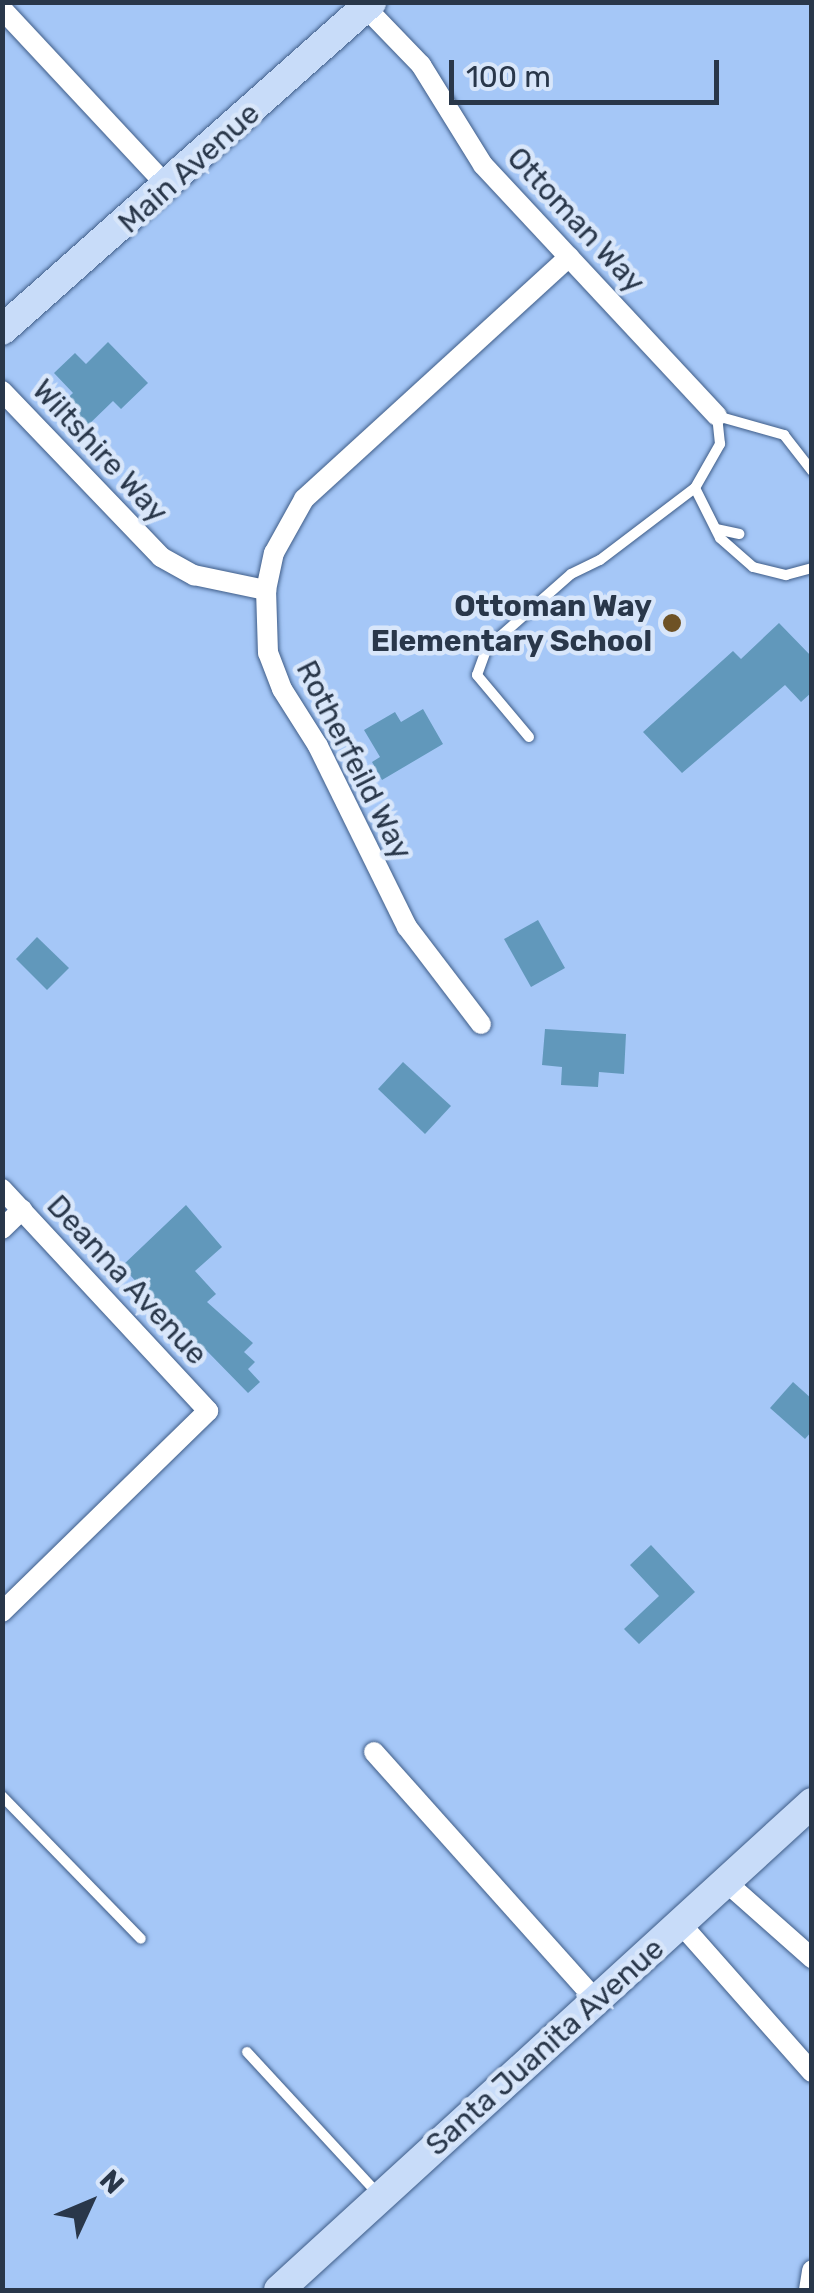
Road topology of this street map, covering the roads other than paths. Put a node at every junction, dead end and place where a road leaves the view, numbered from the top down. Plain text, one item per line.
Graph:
1 (369, 6) edge
2 (2, 10) edge
3 (168, 187) junction
4 (569, 257) junction
5 (2, 330) edge
6 (2, 392) edge
7 (716, 416) junction
8 (812, 471) edge
9 (695, 488) junction
10 (716, 529) junction
11 (739, 534) dead end
12 (812, 568) edge
13 (266, 590) junction
14 (529, 737) dead end
15 (481, 1024) dead end
16 (2, 1189) edge
17 (22, 1210) junction
18 (2, 1229) edge
19 (2, 1612) edge
20 (374, 1752) dead end
21 (2, 1796) edge
22 (812, 1804) edge
23 (726, 1882) junction
24 (680, 1924) junction
25 (142, 1939) dead end
26 (812, 1958) edge
27 (596, 2000) junction
28 (247, 2052) dead end
29 (812, 2072) edge
30 (381, 2197) junction
31 (812, 2270) edge
32 (279, 2290) edge
33 (809, 2290) edge

1 - 3 street, Main Avenue
1 - 4 street, Ottoman Way
2 - 3 street
3 - 5 street, Main Avenue
4 - 7 street, Ottoman Way
4 - 13 street, Rotherfeild Way
6 - 13 street, Wiltshire Way
7 - 8 lane
7 - 9 lane
9 - 10 lane
9 - 14 lane
10 - 11 lane
10 - 12 lane
13 - 15 street, Rotherfeild Way
16 - 17 street, Deanna Avenue
17 - 18 street
17 - 19 street, Deanna Avenue
20 - 27 street
21 - 25 lane
22 - 23 street, Santa Juanita Avenue
23 - 24 street, Santa Juanita Avenue
23 - 26 street
24 - 27 street, Santa Juanita Avenue
24 - 29 street
27 - 30 street, Santa Juanita Avenue
28 - 30 lane
30 - 32 street, Santa Juanita Avenue
31 - 33 street

